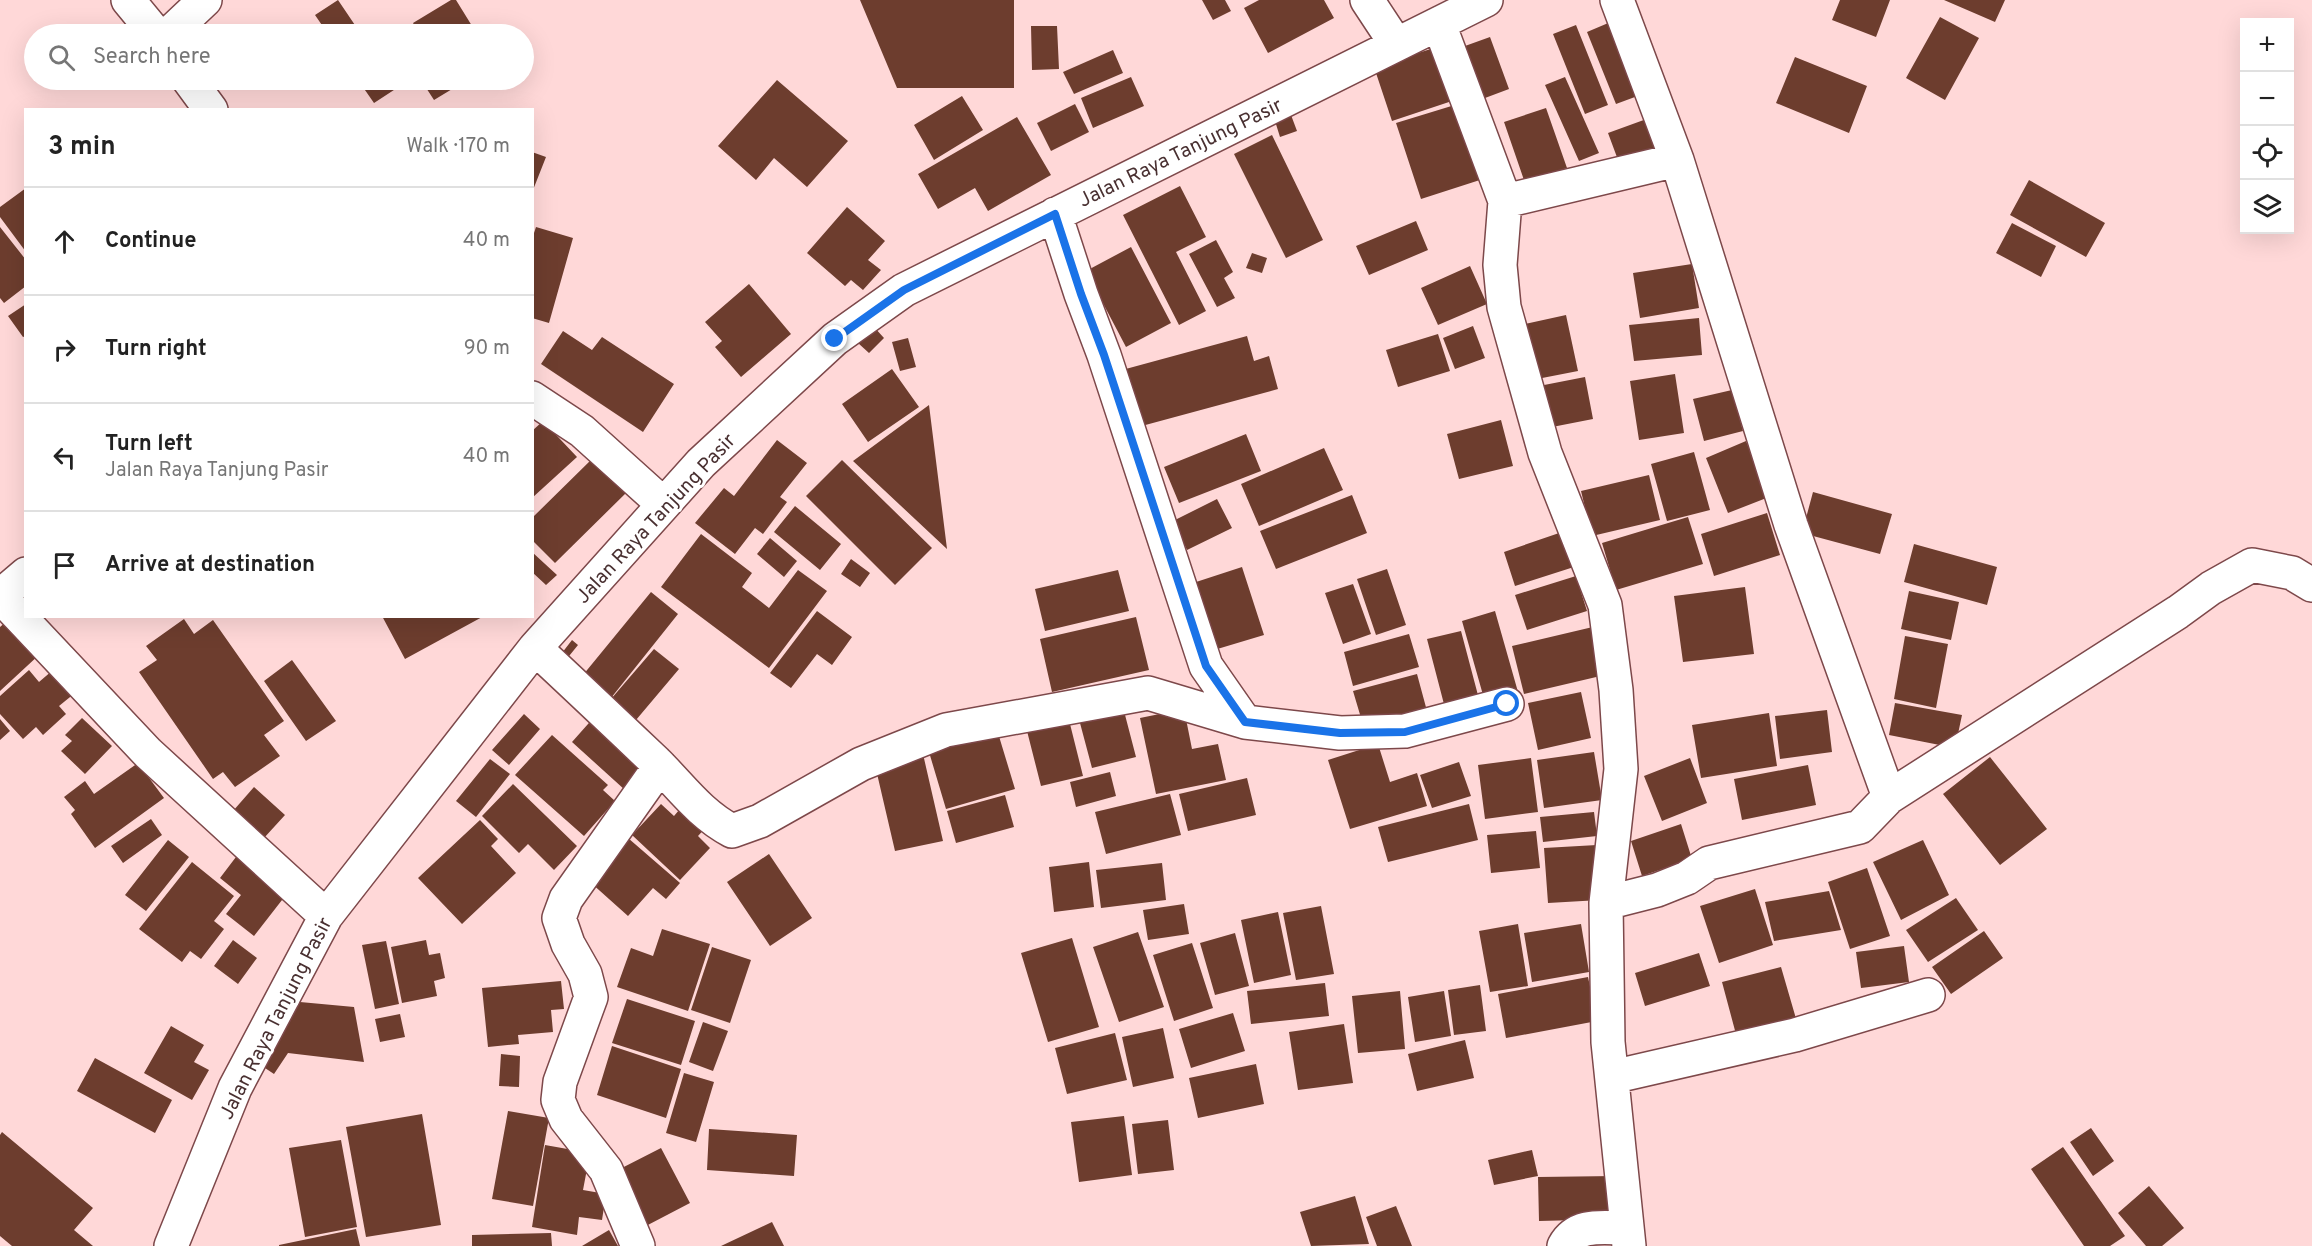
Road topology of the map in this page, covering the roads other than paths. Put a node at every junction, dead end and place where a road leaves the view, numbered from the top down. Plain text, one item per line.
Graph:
1 (128, 0) edge
2 (205, 0) edge
3 (1367, 0) edge
4 (1486, 0) edge
5 (1617, 0) edge
6 (148, 24) edge
7 (180, 24) edge
8 (1439, 24) junction
9 (1396, 44) junction
10 (196, 90) edge
11 (210, 108) edge
12 (1677, 160) junction
13 (1505, 201) junction
14 (1055, 214) junction
15 (534, 399) edge
16 (663, 504) junction
17 (24, 576) edge
18 (2312, 585) edge
19 (0, 596) edge
20 (536, 648) junction
21 (1507, 704) dead end
22 (1245, 722) junction
23 (660, 766) junction
24 (1888, 797) junction
25 (1606, 903) junction
26 (326, 916) junction
27 (1928, 995) dead end
28 (1612, 1077) junction
29 (1628, 1237) edge
30 (171, 1246) edge
31 (638, 1246) edge
32 (1564, 1246) edge

1 - 6 street
2 - 7 street
3 - 9 street
4 - 8 street, Jalan Raya Tanjung Pasir
5 - 12 street
8 - 9 street, Jalan Raya Tanjung Pasir
8 - 13 street
9 - 14 street, Jalan Raya Tanjung Pasir
10 - 11 street
12 - 13 street
12 - 24 street
13 - 25 street
14 - 16 street, Jalan Raya Tanjung Pasir
14 - 22 street
15 - 16 street
16 - 20 street, Jalan Raya Tanjung Pasir
17 - 19 street
18 - 24 street
19 - 26 street
20 - 23 street
20 - 26 street, Jalan Raya Tanjung Pasir
21 - 22 street
22 - 23 street
23 - 31 street
24 - 25 street
25 - 28 street
26 - 30 street, Jalan Raya Tanjung Pasir
27 - 28 street
28 - 29 street
29 - 32 street

